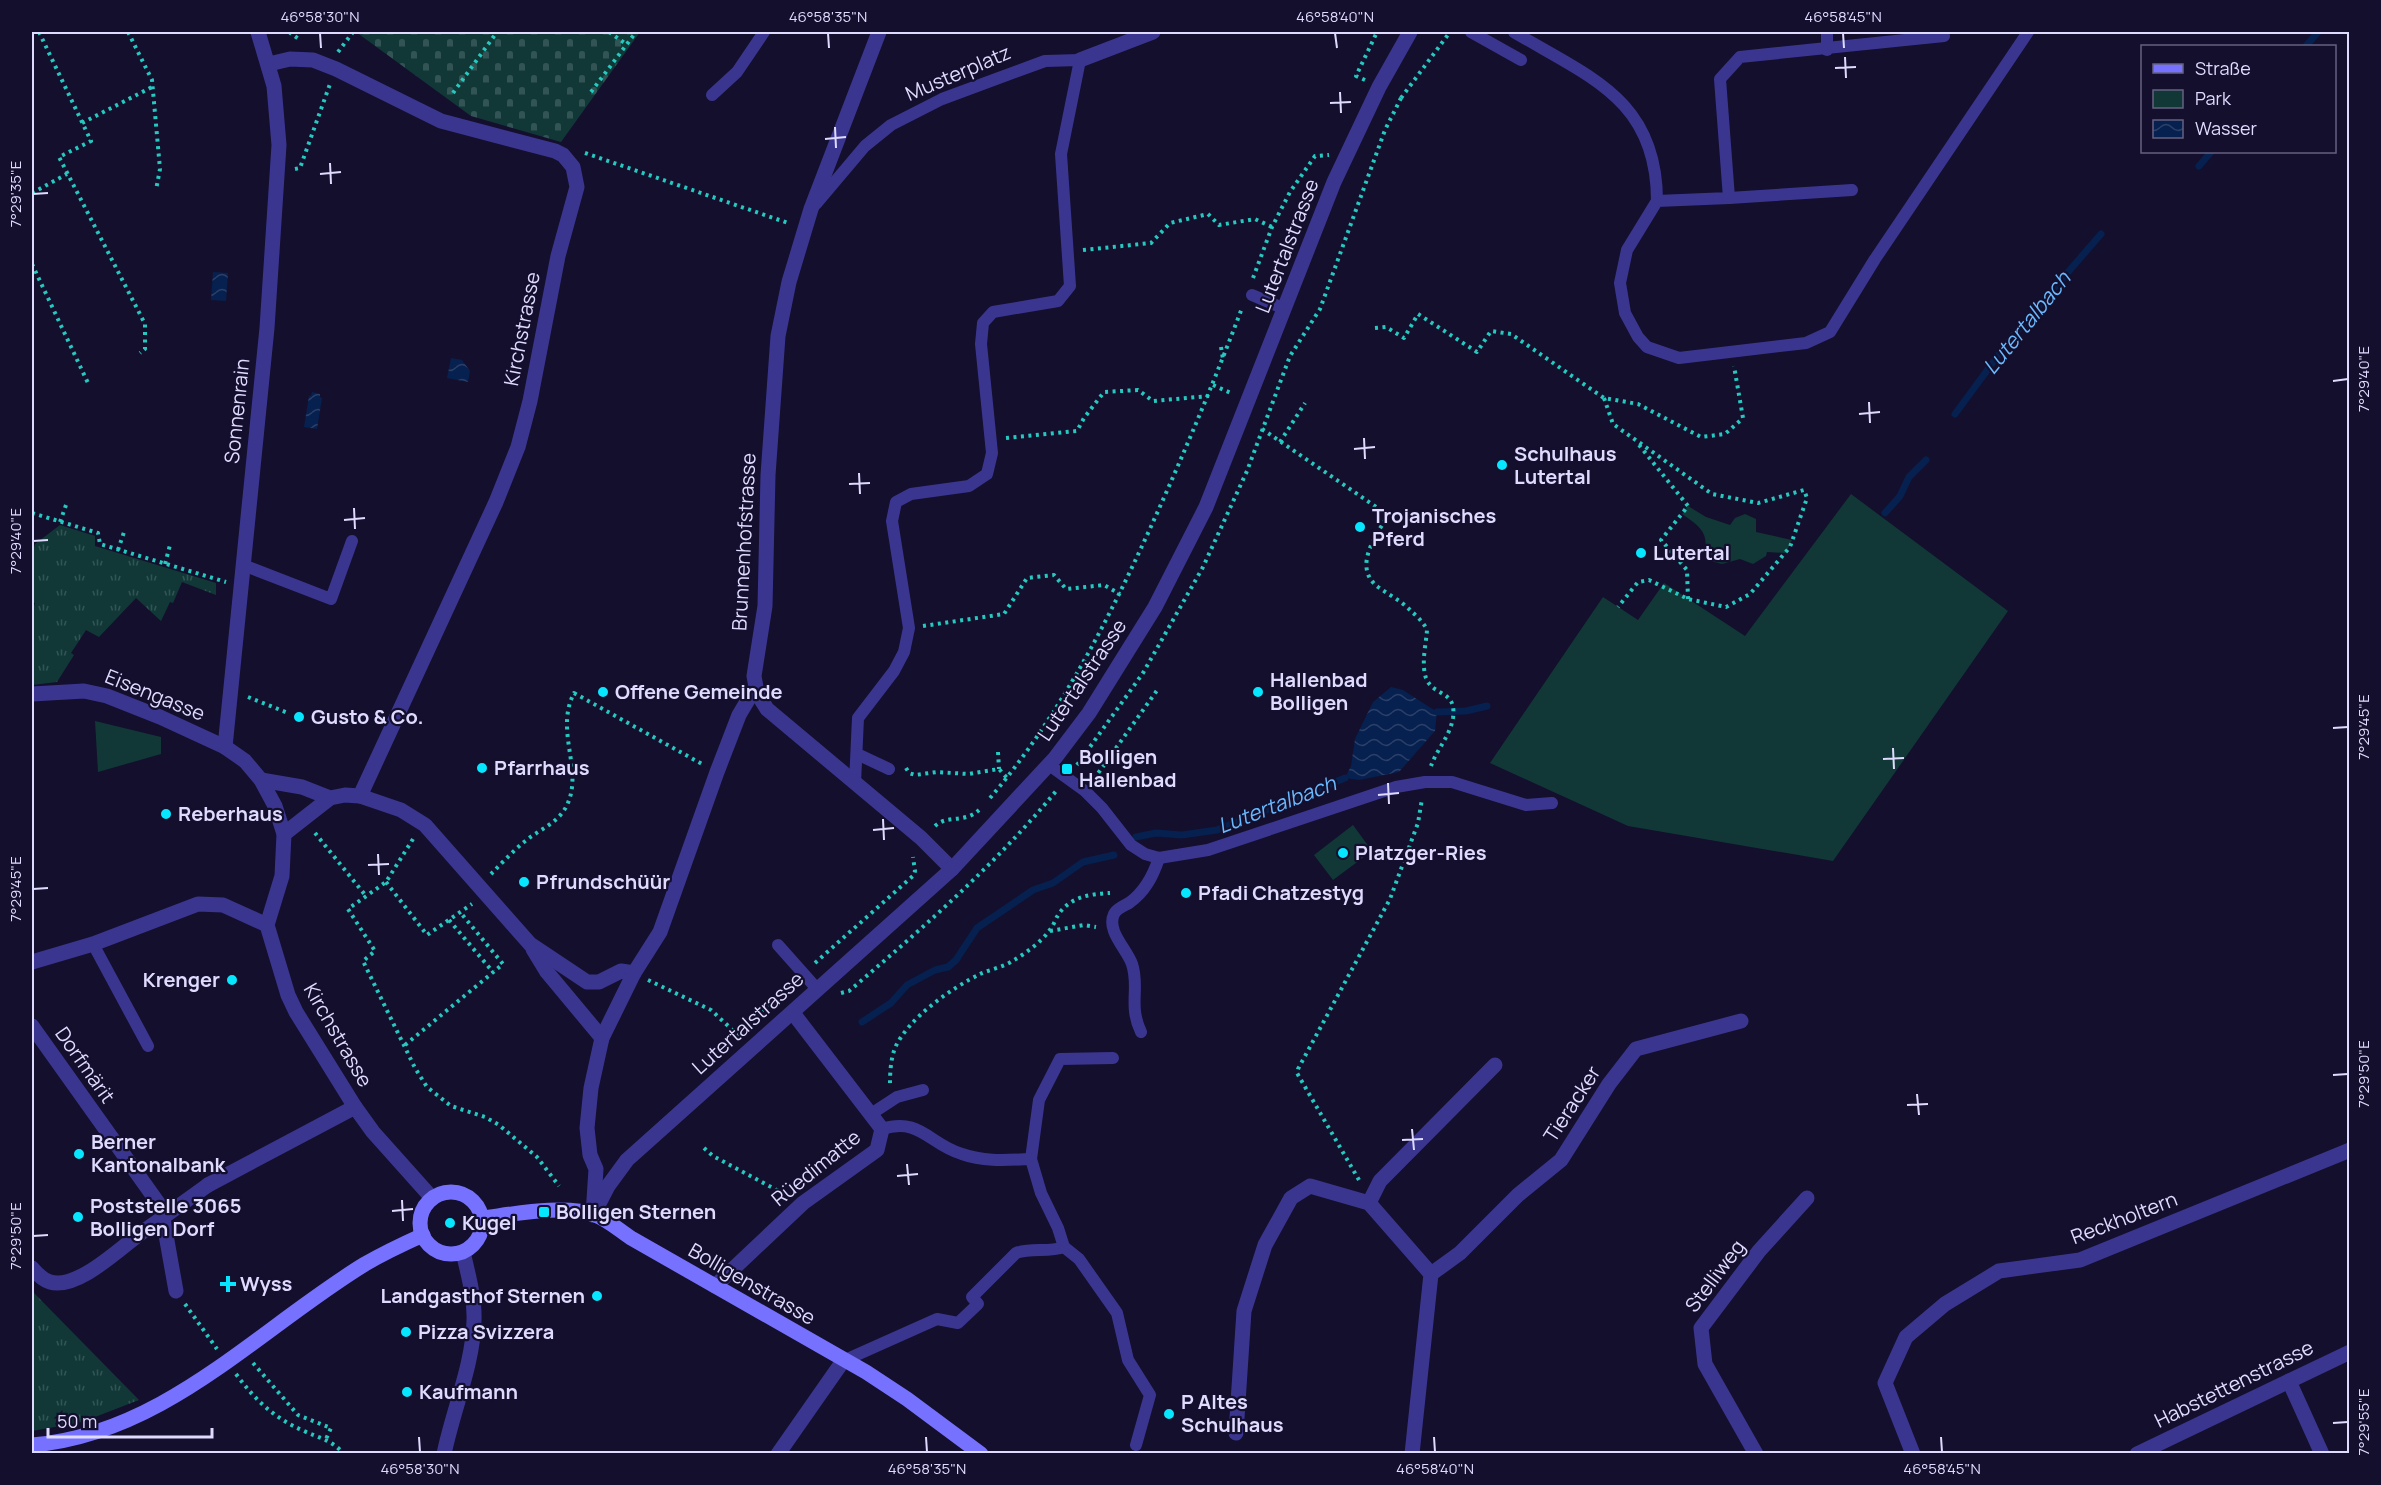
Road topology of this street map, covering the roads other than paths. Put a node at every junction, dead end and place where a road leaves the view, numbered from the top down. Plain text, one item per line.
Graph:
1 (258, 32) edge
2 (764, 32) edge
3 (1153, 32) edge
4 (1410, 32) edge
5 (1471, 32) edge
6 (1514, 32) edge
7 (1827, 32) edge
8 (2028, 32) edge
9 (875, 33) edge
10 (1944, 36) dead end
11 (1827, 50) junction
12 (1080, 60) junction
13 (1521, 60) dead end
14 (269, 64) junction
15 (712, 95) dead end
16 (1852, 190) dead end
17 (1729, 198) junction
18 (1657, 201) junction
19 (811, 209) junction
20 (1251, 291) road end
21 (1285, 309) junction
22 (352, 541) dead end
23 (243, 565) junction
24 (755, 688) junction
25 (32, 694) edge
26 (225, 747) junction
27 (856, 754) junction
28 (1049, 765) junction
29 (889, 769) road end
30 (261, 780) junction
31 (855, 783) junction
32 (360, 795) junction
33 (330, 798) junction
34 (1552, 803) dead end
35 (284, 834) junction
36 (1159, 858) junction
37 (951, 869) junction
38 (267, 926) junction
39 (93, 944) junction
40 (530, 944) junction
41 (778, 945) dead end
42 (32, 962) edge
43 (634, 973) junction
44 (818, 990) junction
45 (793, 1013) junction
46 (1741, 1020) dead end
47 (32, 1026) edge
48 (1141, 1032) dead end
49 (602, 1038) junction
50 (148, 1046) dead end
51 (1113, 1058) dead end
52 (1496, 1065) dead end
53 (923, 1090) dead end
54 (355, 1107) junction
55 (871, 1114) junction
56 (882, 1129) junction
57 (2349, 1150) edge
58 (1031, 1159) junction
59 (432, 1198) junction
60 (1807, 1198) dead end
61 (1369, 1203) junction
62 (593, 1215) junction
63 (482, 1218) junction
64 (162, 1219) junction
65 (423, 1236) junction
66 (1064, 1247) junction
67 (463, 1252) junction
68 (32, 1268) edge
69 (1431, 1274) junction
70 (715, 1286) junction
71 (176, 1291) road end
72 (2349, 1352) edge
73 (843, 1361) junction
74 (2289, 1381) junction
75 (1236, 1433) dead end
76 (32, 1445) edge
77 (1136, 1445) dead end
78 (444, 1454) edge
79 (778, 1454) edge
80 (981, 1454) edge
81 (1412, 1454) edge
82 (1756, 1454) edge
83 (1913, 1454) edge
84 (2137, 1454) edge
85 (2322, 1454) edge

1 - 14 street, Sonnenrain
2 - 15 lane
3 - 12 street, Musterplatz
4 - 21 street, Lutertalstrasse
5 - 13 lane
6 - 18 lane
7 - 11 lane
8 - 18 lane
9 - 19 street, Brunnenhofstrasse
10 - 11 lane
11 - 17 lane
12 - 19 lane, Musterplatz
12 - 27 lane
14 - 23 street, Sonnenrain
14 - 32 street, Kirchstrasse
16 - 17 lane
17 - 18 lane
19 - 24 street, Brunnenhofstrasse
20 - 21 lane
21 - 28 street, Lutertalstrasse
22 - 23 lane
23 - 26 street, Sonnenrain
24 - 31 street
24 - 43 street, Brunnenhofstrasse
25 - 26 street, Eisengasse
26 - 30 street
27 - 29 lane
27 - 31 lane
28 - 36 lane
28 - 37 street, Lutertalstrasse
30 - 33 street
30 - 35 street
31 - 37 street
32 - 33 street
32 - 40 street
33 - 35 street
34 - 36 lane
35 - 38 street
36 - 48 lane
37 - 44 street, Lutertalstrasse
38 - 39 street
38 - 54 street, Kirchstrasse
39 - 42 street
39 - 50 lane
40 - 43 street
40 - 49 street
41 - 44 lane
43 - 49 street, Brunnenhofstrasse
44 - 45 street, Lutertalstrasse
45 - 55 street, Rüedimatte
45 - 62 street, Lutertalstrasse
46 - 69 street, Tieracker
47 - 64 street, Dorfmärit
49 - 62 street, Brunnenhofstrasse
51 - 58 lane
52 - 61 street
53 - 55 lane
54 - 59 street, Kirchstrasse
54 - 64 street
55 - 56 street, Rüedimatte
56 - 58 lane
56 - 70 street, Rüedimatte
57 - 83 street, Reckholtern
58 - 66 lane
59 - 63 main road
59 - 65 main road
60 - 82 street, Stelliweg
61 - 69 street
61 - 75 street
62 - 63 main road, Bolligenstrasse
62 - 70 main road, Bolligenstrasse
63 - 67 main road
64 - 68 street
64 - 71 street, Dorfmärit
65 - 67 main road
65 - 76 main road
66 - 73 lane
66 - 77 lane
67 - 78 street
69 - 81 street
70 - 73 main road, Bolligenstrasse
72 - 74 street, Habstettenstrasse
73 - 79 street
73 - 80 main road, Bolligenstrasse
74 - 84 street, Habstettenstrasse
74 - 85 street

